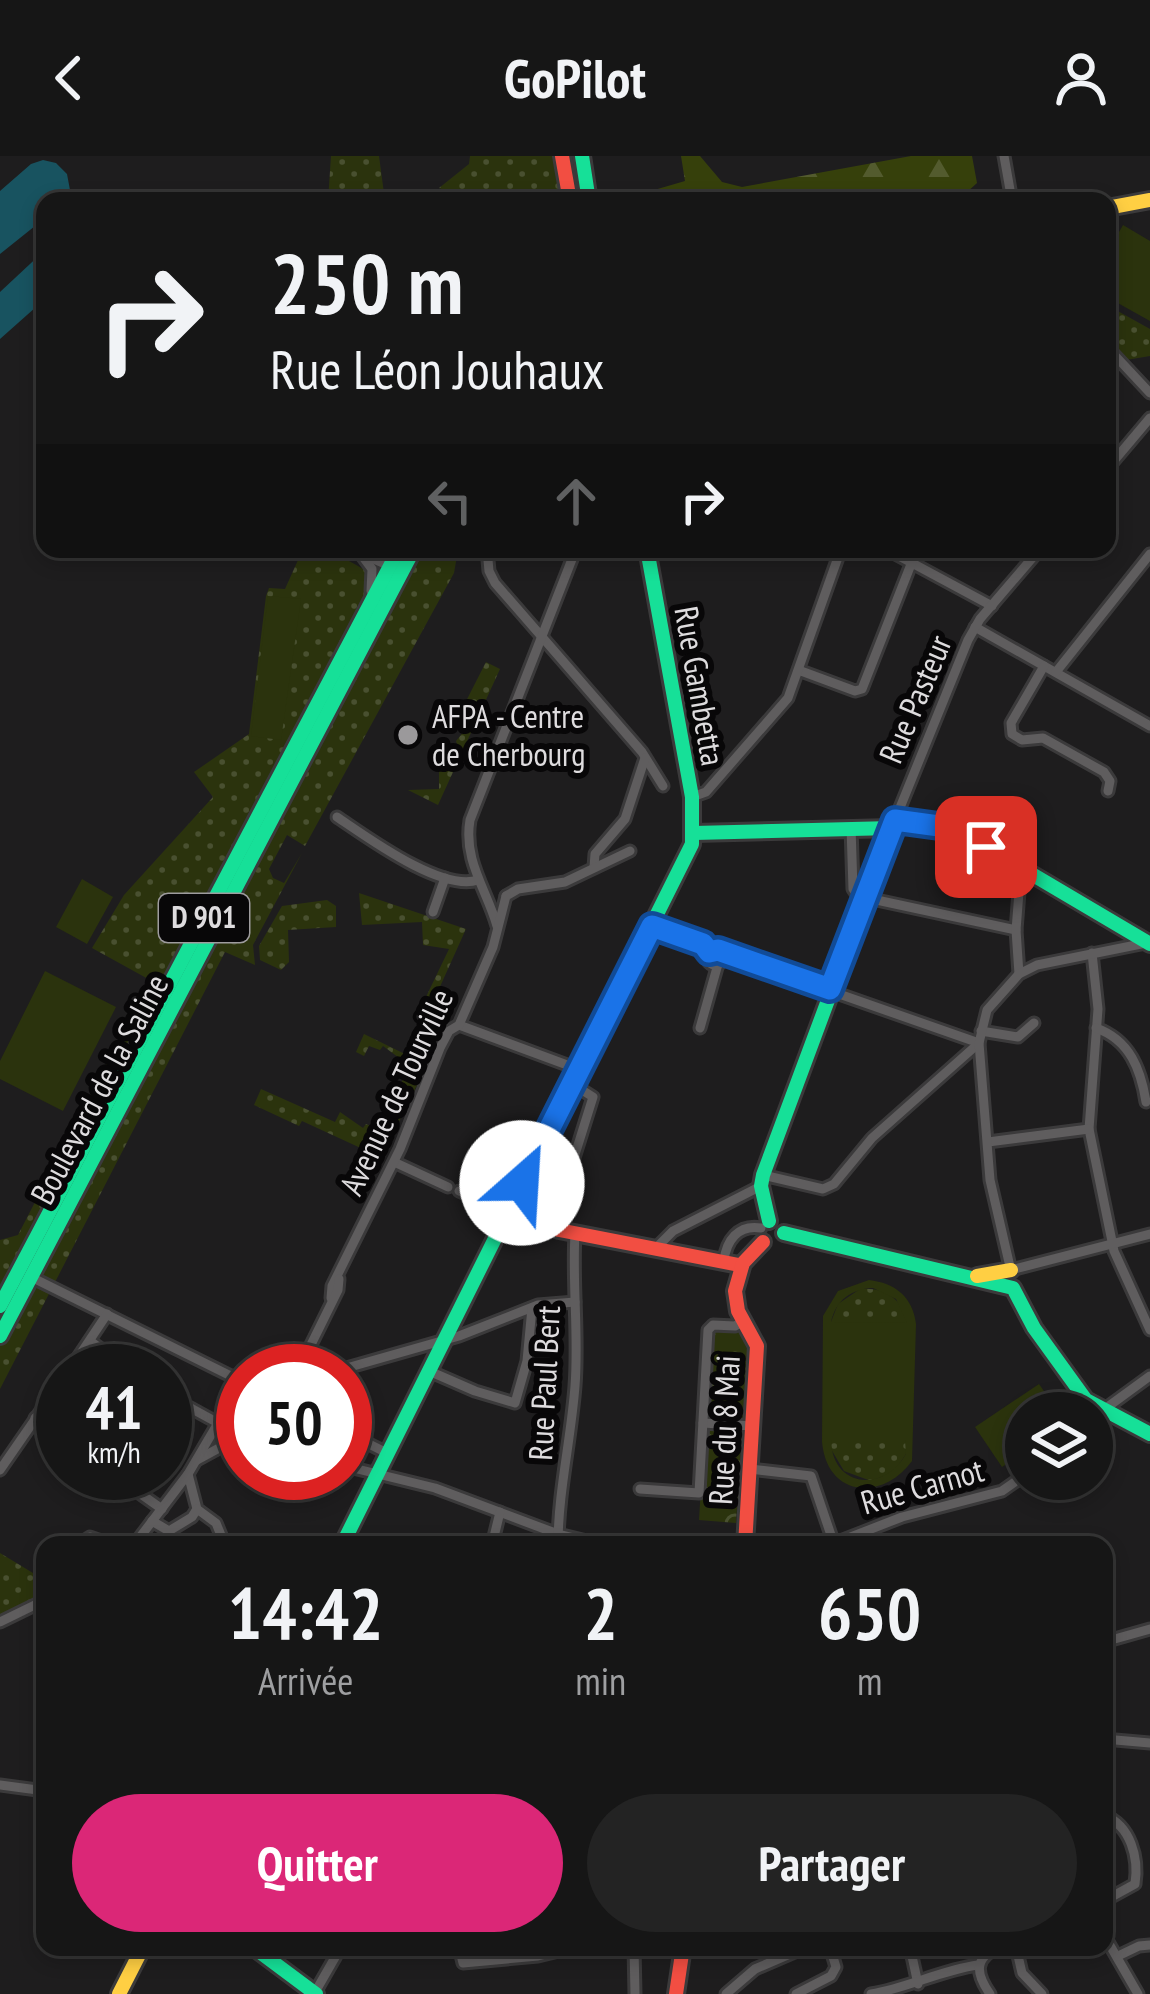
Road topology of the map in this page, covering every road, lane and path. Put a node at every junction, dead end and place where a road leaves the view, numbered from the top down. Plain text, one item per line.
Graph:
1 (562, 156) edge
2 (581, 156) edge
3 (1004, 156) edge
4 (568, 192) edge
5 (584, 192) edge
6 (1010, 192) edge
7 (1150, 200) edge
8 (1116, 206) edge
9 (1116, 356) edge
10 (1150, 393) edge
11 (1150, 418) edge
12 (1116, 458) edge
13 (1150, 554) edge
14 (362, 558) edge
15 (372, 558) edge
16 (398, 558) edge
17 (405, 558) edge
18 (490, 558) edge
19 (573, 558) edge
20 (649, 558) edge
21 (838, 558) edge
22 (904, 558) edge
23 (914, 558) edge
24 (1032, 558) edge
25 (912, 562) junction
26 (396, 568) junction
27 (369, 606) junction
28 (992, 606) junction
29 (975, 627) junction
30 (544, 635) junction
31 (1044, 666) junction
32 (801, 671) junction
33 (1056, 672) junction
34 (1150, 726) edge
35 (645, 758) junction
36 (663, 786) dead end
37 (1108, 791) dead end
38 (692, 797) junction
39 (337, 817) dead end
40 (893, 824) junction
41 (851, 827) junction
42 (694, 833) junction
43 (630, 851) dead end
44 (1022, 865) junction
45 (594, 867) junction
46 (445, 878) junction
47 (478, 880) junction
48 (502, 894) junction
49 (866, 896) junction
50 (494, 906) junction
51 (433, 912) dead end
52 (652, 926) junction
53 (1016, 930) junction
54 (1150, 944) edge
55 (1092, 953) junction
56 (720, 959) junction
57 (1019, 974) junction
58 (830, 989) junction
59 (1034, 1023) dead end
60 (458, 1025) junction
61 (700, 1028) dead end
62 (1096, 1028) junction
63 (980, 1037) junction
64 (574, 1076) junction
65 (1146, 1102) dead end
66 (1089, 1129) junction
67 (988, 1142) junction
68 (92, 1161) junction
69 (394, 1162) junction
70 (762, 1180) junction
71 (507, 1213) junction
72 (764, 1230) junction
73 (567, 1232) junction
74 (1150, 1234) edge
75 (1113, 1245) junction
76 (656, 1248) junction
77 (732, 1263) junction
78 (1011, 1270) junction
79 (960, 1276) junction
80 (31, 1277) junction
81 (48, 1285) junction
82 (1012, 1288) junction
83 (61, 1292) junction
84 (575, 1302) junction
85 (0, 1306) edge
86 (532, 1308) junction
87 (107, 1314) junction
88 (744, 1321) junction
89 (1150, 1330) edge
90 (0, 1340) edge
91 (90, 1341) junction
92 (443, 1341) junction
93 (88, 1344) edge
94 (94, 1344) edge
95 (310, 1344) edge
96 (372, 1361) edge
97 (216, 1368) edge
98 (428, 1371) junction
99 (1150, 1376) edge
100 (1081, 1392) edge
101 (1113, 1400) edge
102 (35, 1418) edge
103 (1113, 1418) edge
104 (703, 1423) junction
105 (216, 1426) edge
106 (752, 1426) junction
107 (1150, 1434) edge
108 (372, 1445) edge
109 (216, 1449) edge
110 (388, 1453) junction
111 (196, 1460) junction
112 (192, 1467) edge
113 (750, 1469) junction
114 (0, 1470) edge
115 (372, 1474) edge
116 (376, 1475) junction
117 (640, 1489) dead end
118 (1005, 1489) edge
119 (192, 1490) edge
120 (148, 1500) edge
121 (168, 1500) edge
122 (161, 1509) junction
123 (197, 1509) junction
124 (500, 1512) junction
125 (152, 1521) junction
126 (141, 1536) edge
127 (221, 1536) edge
128 (346, 1536) edge
129 (494, 1536) edge
130 (552, 1536) edge
131 (558, 1536) edge
132 (746, 1536) edge
133 (830, 1536) edge
134 (853, 1536) edge
135 (36, 1604) edge
136 (0, 1622) edge
137 (1150, 1629) edge
138 (1113, 1639) edge
139 (1113, 1740) edge
140 (1150, 1743) edge
141 (0, 1785) edge
142 (36, 1790) edge
143 (1113, 1822) edge
144 (1113, 1896) edge
145 (1150, 1945) edge
146 (1113, 1948) edge
147 (138, 1956) edge
148 (265, 1956) edge
149 (336, 1956) edge
150 (461, 1956) edge
151 (504, 1956) edge
152 (525, 1956) edge
153 (634, 1956) edge
154 (682, 1956) edge
155 (785, 1956) edge
156 (833, 1956) edge
157 (912, 1956) edge
158 (985, 1956) edge
159 (1019, 1956) edge
160 (1118, 1956) junction
161 (503, 1960) junction
162 (978, 1965) junction
163 (918, 1984) junction
164 (810, 1992) edge
165 (122, 1994) edge
166 (315, 1994) edge
167 (635, 1994) edge
168 (676, 1994) edge
169 (726, 1994) edge
170 (796, 1994) edge
171 (871, 1994) edge
172 (990, 1994) edge
173 (1042, 1994) edge
174 (1138, 1994) edge

1 - 4 main road
2 - 5 main road
3 - 6 street
7 - 8 main road
9 - 10 street
11 - 12 street
13 - 33 street
14 - 27 street
15 - 26 street
16 - 26 main road, Boulevard de la Saline / D 901
17 - 26 main road, Boulevard de la Saline / D 901
18 - 30 street
19 - 30 street, Avenue de Tourville
20 - 38 main road, Rue Gambetta
21 - 32 street
22 - 25 street
23 - 25 street
24 - 28 street, Rue Pasteur
25 - 28 street
25 - 32 street
26 - 27 main road, Boulevard de la Saline / D 901
26 - 68 main road, Boulevard de la Saline / D 901
27 - 85 main road, Boulevard de la Saline / D 901
28 - 29 street, Rue Pasteur
29 - 31 street
29 - 40 street, Rue Pasteur
30 - 35 street
30 - 47 street, Avenue de Tourville
31 - 33 street
31 - 37 street
32 - 38 street
33 - 34 street
35 - 36 street
35 - 45 street
38 - 42 main road, Rue Gambetta
39 - 46 street
40 - 41 main road
40 - 44 main road
40 - 49 main road
41 - 42 main road
41 - 49 street
42 - 52 main road
43 - 45 street
44 - 53 street
44 - 54 main road
45 - 48 street
46 - 47 street
46 - 51 street
47 - 48 street
47 - 50 street, Avenue de Tourville
48 - 50 street
48 - 50 street
49 - 53 street
49 - 58 main road
50 - 60 street, Avenue de Tourville
52 - 56 street
52 - 64 main road
53 - 57 street
54 - 55 street
55 - 57 street
55 - 62 street
56 - 58 street
56 - 61 street
57 - 63 street
58 - 63 street
58 - 70 main road
59 - 63 street
60 - 64 street
60 - 69 street, Avenue de Tourville
62 - 65 street
62 - 66 street
63 - 67 street
63 - 70 street
64 - 71 main road
64 - 73 street, Rue Paul Bert
66 - 67 street
66 - 75 street
67 - 78 street
68 - 80 main road, Boulevard de la Saline / D 901
68 - 83 street
69 - 71 street
69 - 95 street, Avenue de Tourville
70 - 72 main road
70 - 76 street
71 - 73 main road
71 - 92 main road
72 - 77 main road
72 - 77 street
72 - 79 main road
73 - 76 main road
73 - 84 street, Rue Paul Bert
74 - 75 street
75 - 78 street
75 - 89 street
76 - 77 main road
77 - 88 main road, Rue du 8 Mai
78 - 79 main road
78 - 82 street
79 - 82 main road
80 - 81 street
80 - 90 main road, Boulevard de la Saline / D 901
81 - 83 street
81 - 90 street
82 - 100 main road
83 - 87 street
84 - 86 street
84 - 131 street, Rue Paul Bert
86 - 92 street
86 - 98 street
87 - 91 street
87 - 97 street
88 - 104 street
88 - 106 main road, Rue du 8 Mai
91 - 93 street
91 - 94 street
92 - 96 street
92 - 98 main road
98 - 110 main road
99 - 101 street
102 - 114 street
103 - 107 main road
104 - 106 street
104 - 117 street
105 - 111 street
106 - 113 main road, Rue du 8 Mai
108 - 110 street
109 - 111 street
110 - 116 main road
111 - 112 street
113 - 132 main road, Rue du 8 Mai
113 - 133 street
115 - 116 street
116 - 124 street
116 - 128 main road
118 - 134 street, Rue Carnot
119 - 123 street
120 - 122 street
121 - 122 street
122 - 125 street
123 - 125 street
123 - 127 street
124 - 129 street
124 - 130 street
125 - 126 street
135 - 136 street
137 - 138 street
139 - 140 street
141 - 142 street
143 - 144 street
145 - 160 street
146 - 160 street
147 - 165 main road
148 - 166 main road
149 - 166 street
150 - 161 street
151 - 161 street
152 - 161 street
153 - 167 street
154 - 168 main road
155 - 169 street
156 - 164 street
157 - 163 street
158 - 162 street
159 - 173 street
160 - 174 street
162 - 163 street
162 - 172 street
163 - 171 street
164 - 170 street

